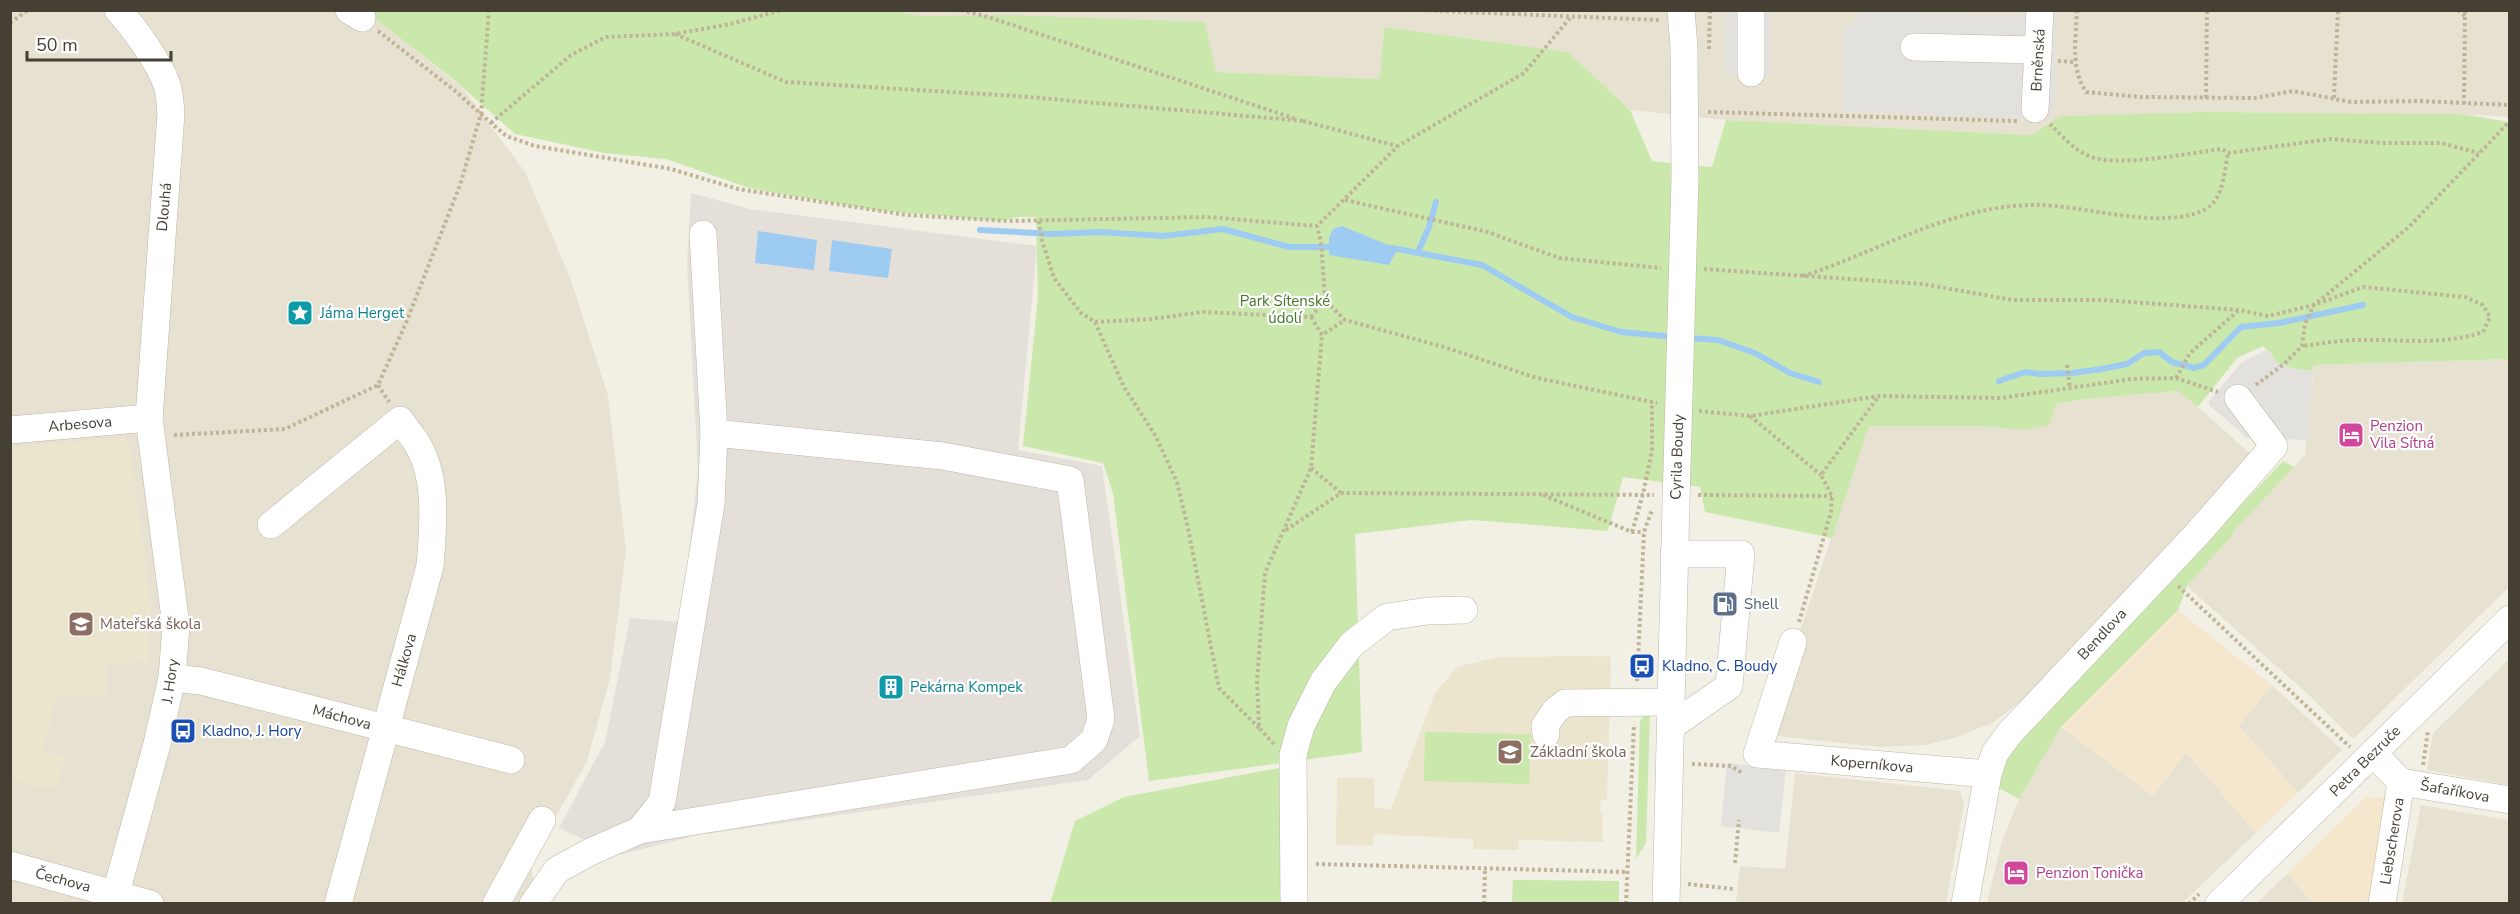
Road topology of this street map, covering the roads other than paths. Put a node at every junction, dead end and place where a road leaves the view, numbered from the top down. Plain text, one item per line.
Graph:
1 (118, 10) edge
2 (1751, 10) edge
3 (2040, 10) edge
4 (1670, 15) edge
5 (1914, 47) dead end
6 (2038, 50) junction
7 (1751, 73) dead end
8 (2035, 109) road end
9 (703, 234) dead end
10 (2238, 398) road end
11 (150, 427) junction
12 (10, 430) edge
13 (714, 433) junction
14 (271, 525) dead end
15 (1674, 554) junction
16 (1464, 610) dead end
17 (2510, 619) edge
18 (1793, 642) road end
19 (172, 678) junction
20 (1670, 715) junction
21 (385, 729) junction
22 (1546, 734) dead end
23 (2362, 751) junction
24 (511, 760) dead end
25 (1988, 774) junction
26 (2411, 777) junction
27 (2510, 801) edge
28 (542, 820) dead end
29 (640, 830) junction
30 (10, 866) edge
31 (114, 899) edge
32 (150, 903) edge
33 (338, 903) edge
34 (496, 903) edge
35 (533, 903) edge
36 (1294, 903) edge
37 (1666, 903) edge
38 (1965, 903) edge
39 (2219, 903) edge
40 (2382, 903) edge

1 - 11 street, Dlouhá
2 - 7 street
3 - 6 street, Brněnská
4 - 15 street, Cyrila Boudy, bridge
5 - 6 street
6 - 8 street, Brněnská
9 - 13 street
10 - 25 street, Bendlova
11 - 12 street, Arbesova
11 - 19 street, J. Hory
13 - 29 street
13 - 29 street
14 - 21 street, Hálkova
15 - 20 street, Cyrila Boudy
15 - 20 street
16 - 36 street
17 - 23 street, Petra Bezruče
18 - 25 street, Koperníkova
19 - 21 street, Máchova
19 - 31 street, J. Hory
20 - 22 street
20 - 37 street, Cyrila Boudy
21 - 24 street, Máchova
21 - 33 street, Hálkova
23 - 26 street, Liebscherova
23 - 39 street, Petra Bezruče
25 - 38 street, Bendlova
26 - 27 street, Šafaříkova
26 - 40 street, Liebscherova
28 - 34 street
29 - 35 street
30 - 31 street, Čechova
31 - 32 street, Čechova

